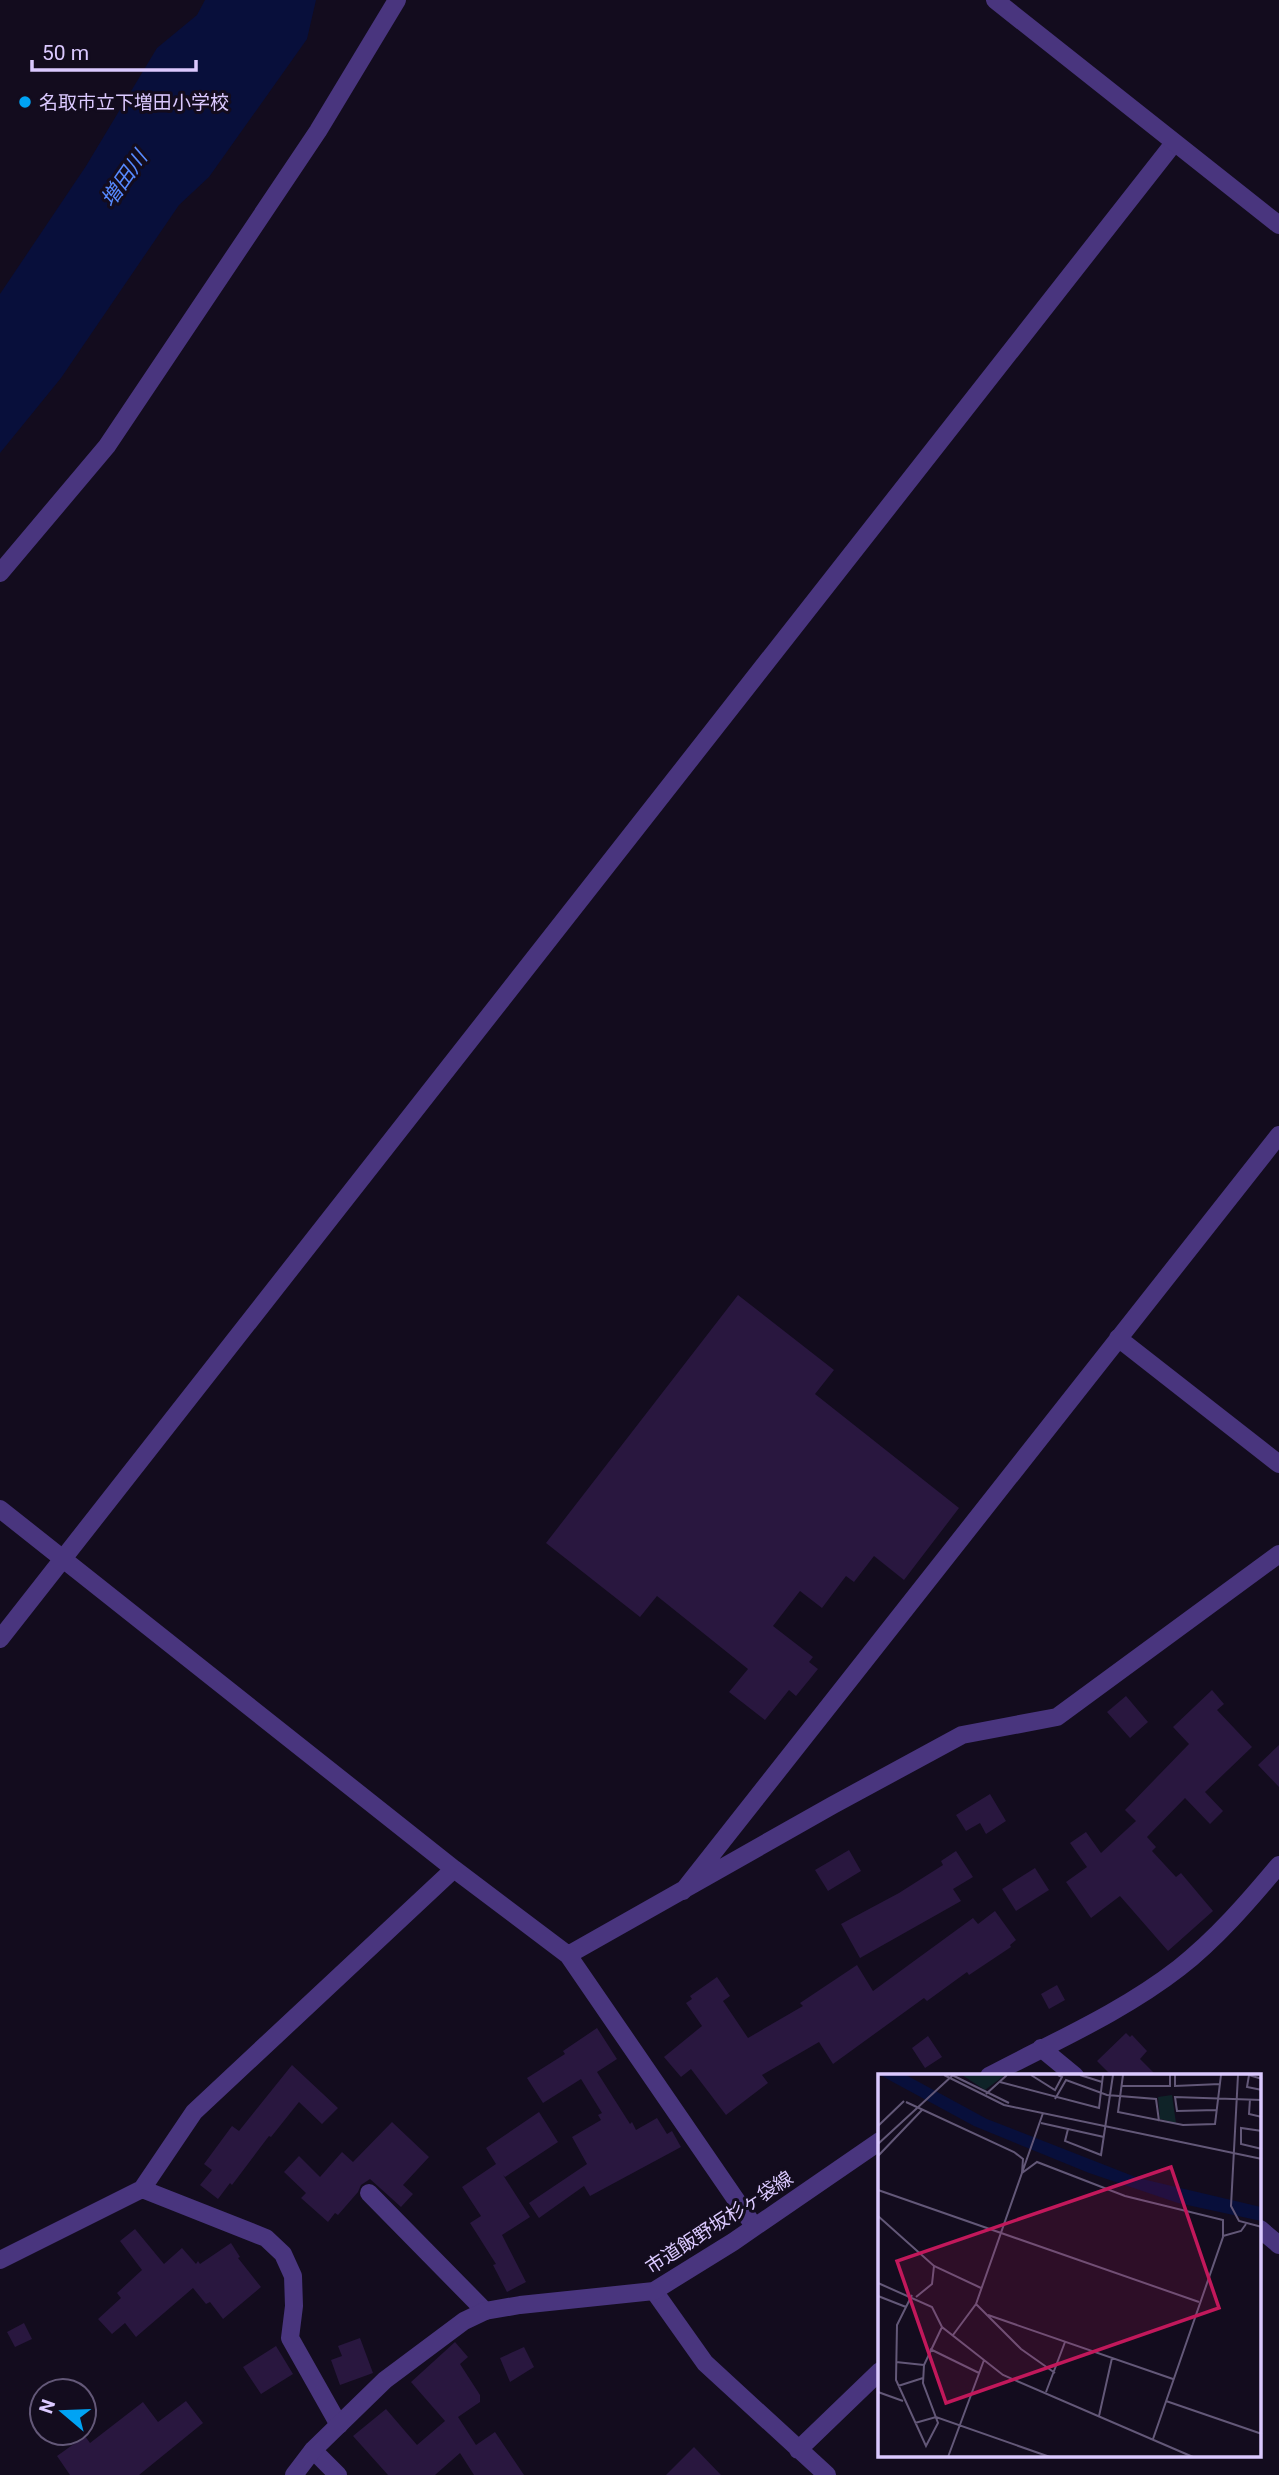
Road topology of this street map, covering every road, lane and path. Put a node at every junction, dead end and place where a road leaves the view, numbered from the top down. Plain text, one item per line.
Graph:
1 (397, 0) edge
2 (995, 0) edge
3 (1174, 143) junction
4 (1279, 225) edge
5 (0, 573) edge
6 (1279, 1135) edge
7 (1118, 1338) junction
8 (1279, 1464) edge
9 (0, 1509) edge
10 (1279, 1554) edge
11 (64, 1559) junction
12 (0, 1639) edge
13 (1279, 1865) edge
14 (454, 1869) junction
15 (683, 1891) junction
16 (568, 1955) junction
17 (1041, 2048) junction
18 (993, 2074) edge
19 (1073, 2074) edge
20 (878, 2142) edge
21 (142, 2189) junction
22 (369, 2193) dead end
23 (754, 2226) junction
24 (1262, 2231) edge
25 (1279, 2245) edge
26 (0, 2260) edge
27 (654, 2291) junction
28 (485, 2311) junction
29 (878, 2373) edge
30 (340, 2425) junction
31 (313, 2450) junction
32 (798, 2450) junction
33 (294, 2475) edge
34 (338, 2475) edge
35 (827, 2475) edge

1 - 5 street
2 - 3 street
3 - 4 street
3 - 11 street
6 - 7 street
7 - 8 street
7 - 15 street
9 - 11 street
10 - 15 street
11 - 12 street
11 - 14 street
13 - 17 street
14 - 16 street
14 - 21 street
15 - 16 street
16 - 23 street
17 - 18 street
17 - 19 street
20 - 23 street, 市道飯野坂杉ヶ袋線
21 - 26 street
21 - 30 street
22 - 28 street
23 - 27 street, 市道飯野坂杉ヶ袋線
24 - 25 street
27 - 28 street, 市道飯野坂杉ヶ袋線
27 - 32 street
28 - 30 street, 市道飯野坂杉ヶ袋線
29 - 32 street
30 - 31 street, 市道飯野坂杉ヶ袋線
31 - 33 street, 市道飯野坂杉ヶ袋線
31 - 34 street
32 - 35 street

